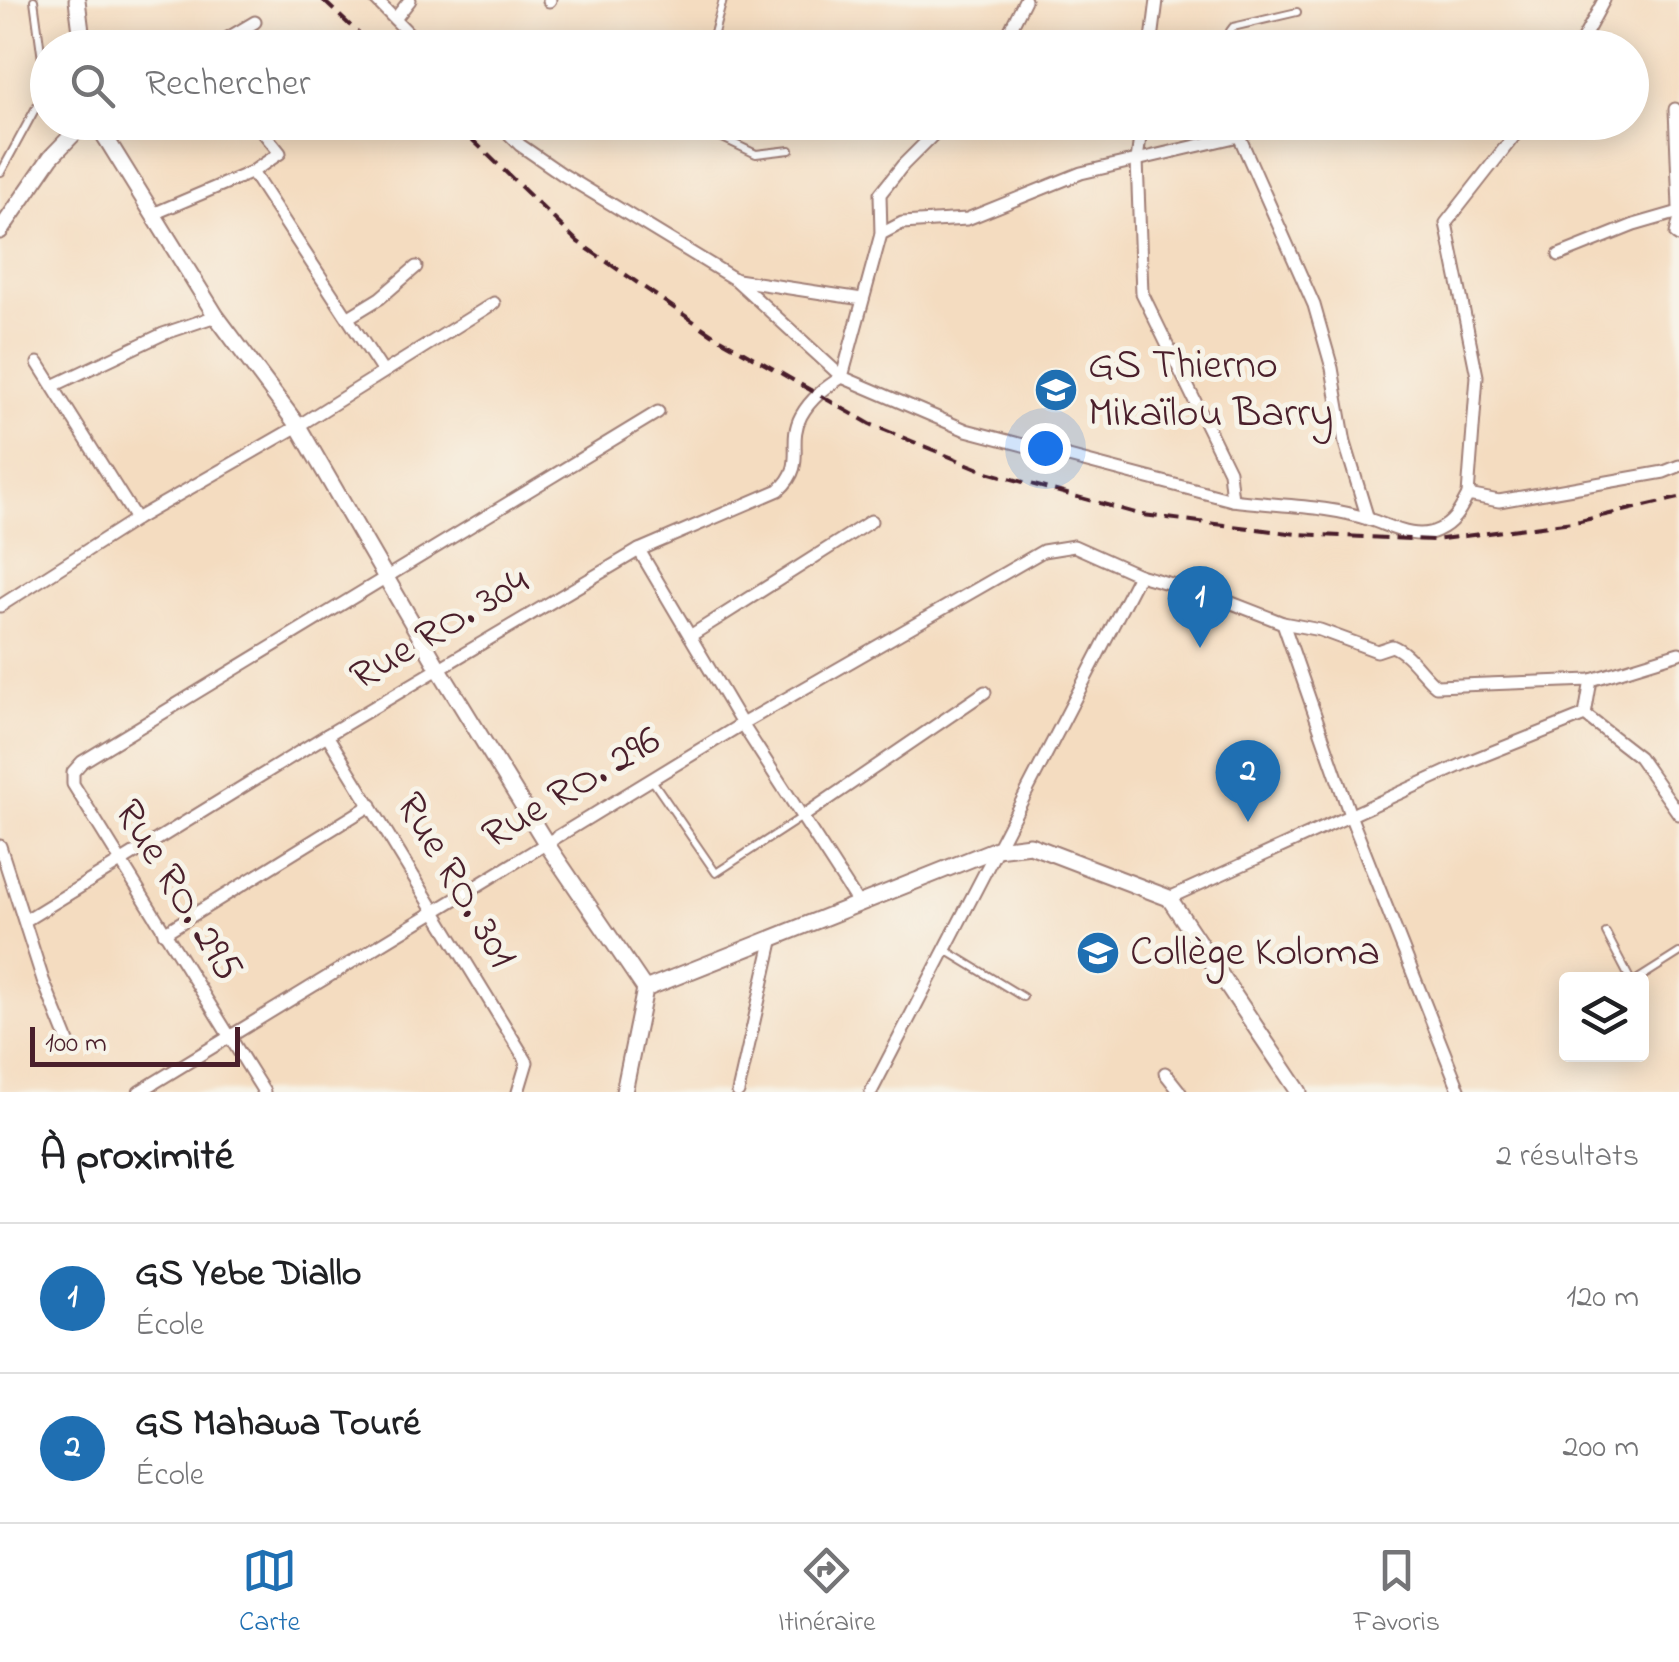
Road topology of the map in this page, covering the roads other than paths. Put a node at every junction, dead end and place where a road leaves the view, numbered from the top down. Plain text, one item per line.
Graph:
1 (34, 0) edge
2 (77, 0) edge
3 (376, 0) edge
4 (410, 0) edge
5 (723, 0) edge
6 (1024, 0) edge
7 (1157, 0) edge
8 (1604, 0) edge
9 (1297, 12) dead end
10 (395, 19) junction
11 (255, 22) dead end
12 (38, 30) edge
13 (81, 30) edge
14 (241, 30) edge
15 (406, 30) edge
16 (715, 30) edge
17 (1010, 30) edge
18 (1153, 30) edge
19 (1231, 30) edge
20 (1588, 30) edge
21 (1675, 109) dead end
22 (30, 120) edge
23 (68, 140) edge
24 (107, 140) edge
25 (270, 140) edge
26 (515, 140) edge
27 (727, 140) edge
28 (928, 140) edge
29 (1140, 140) edge
30 (1221, 140) edge
31 (1240, 140) edge
32 (1511, 140) edge
33 (790, 150) dead end
34 (1138, 160) junction
35 (1, 172) edge
36 (252, 172) junction
37 (1679, 210) edge
38 (153, 214) junction
39 (1679, 221) edge
40 (0, 231) edge
41 (880, 234) junction
42 (1679, 236) edge
43 (1560, 255) dead end
44 (416, 268) dead end
45 (736, 280) junction
46 (862, 299) junction
47 (494, 303) dead end
48 (216, 316) junction
49 (349, 317) junction
50 (38, 362) dead end
51 (383, 372) junction
52 (842, 376) junction
53 (53, 386) junction
54 (658, 412) dead end
55 (298, 426) junction
56 (1679, 466) edge
57 (1468, 495) junction
58 (1232, 500) junction
59 (136, 519) junction
60 (1368, 519) junction
61 (871, 521) dead end
62 (640, 550) junction
63 (1139, 574) junction
64 (384, 578) junction
65 (0, 604) edge
66 (1283, 623) junction
67 (690, 636) junction
68 (1679, 653) edge
69 (439, 669) junction
70 (1591, 680) junction
71 (986, 692) dead end
72 (1586, 716) junction
73 (742, 724) junction
74 (327, 734) junction
75 (651, 780) junction
76 (370, 805) junction
77 (1679, 814) edge
78 (1350, 816) junction
79 (802, 817) junction
80 (546, 842) junction
81 (0, 846) edge
82 (996, 849) junction
83 (120, 862) junction
84 (1170, 898) junction
85 (858, 903) junction
86 (435, 910) junction
87 (26, 920) junction
88 (164, 934) junction
89 (1606, 934) dead end
90 (773, 937) junction
91 (944, 949) junction
92 (1679, 952) edge
93 (1629, 972) edge
94 (1647, 972) edge
95 (645, 989) junction
96 (1023, 998) dead end
97 (229, 1038) junction
98 (71, 1050) dead end
99 (1166, 1073) dead end
100 (139, 1092) edge
101 (264, 1092) edge
102 (518, 1092) edge
103 (624, 1092) edge
104 (738, 1092) edge
105 (871, 1092) edge
106 (1180, 1092) edge
107 (1299, 1092) edge
108 (1460, 1092) edge

1 - 12 lane
2 - 13 street
3 - 10 street
4 - 10 street
5 - 16 lane
6 - 17 street
7 - 18 street
8 - 20 street
9 - 19 lane
10 - 15 street
11 - 14 street
21 - 37 street
22 - 35 lane
23 - 40 street
24 - 38 street
25 - 36 street
26 - 45 street
27 - 33 lane
28 - 41 street
29 - 34 street
30 - 34 street
31 - 60 street
32 - 57 street
34 - 41 street
34 - 58 street
36 - 38 street
36 - 49 street
37 - 43 street
38 - 48 street
39 - 42 street
41 - 46 street
44 - 49 street
45 - 46 street
45 - 52 street
46 - 52 street
47 - 51 street
48 - 53 street
48 - 55 street
49 - 51 street
50 - 53 street
51 - 55 street
52 - 58 street
52 - 62 street, Rue RO. 304
53 - 59 street
54 - 64 street
55 - 59 street
55 - 64 street
56 - 57 street
57 - 60 street
58 - 60 street
59 - 65 street
61 - 67 street
62 - 67 street
62 - 69 street, Rue RO. 304
63 - 66 street
63 - 73 street, Rue RO. 296
63 - 82 street
64 - 69 street
64 - 83 street, Rue RO. 295
66 - 70 street
66 - 78 street
67 - 73 street
68 - 70 street
69 - 74 street, Rue RO. 304
69 - 80 street
70 - 72 street
71 - 79 street
72 - 77 street
72 - 78 street
73 - 75 street, Rue RO. 296
73 - 79 street
74 - 76 street, Rue RO. 301
74 - 83 street, Rue RO. 304
75 - 79 lane
75 - 80 street, Rue RO. 296
76 - 86 street, Rue RO. 301
76 - 88 street
78 - 84 street
78 - 108 street
79 - 85 street
80 - 86 street, Rue RO. 296
80 - 95 street
81 - 87 street
82 - 84 street
82 - 85 street
82 - 91 street
83 - 87 street, Rue RO. 304
83 - 88 street, Rue RO. 295
84 - 107 street
85 - 90 street
86 - 97 street, Rue RO. 296
86 - 102 street, Rue RO. 301
87 - 98 street
88 - 97 street, Rue RO. 295
89 - 93 lane
90 - 95 street
90 - 104 street
91 - 96 lane
91 - 105 street
92 - 94 lane
95 - 103 street
97 - 100 street, Rue RO. 296
97 - 101 street, Rue RO. 295
99 - 106 street

